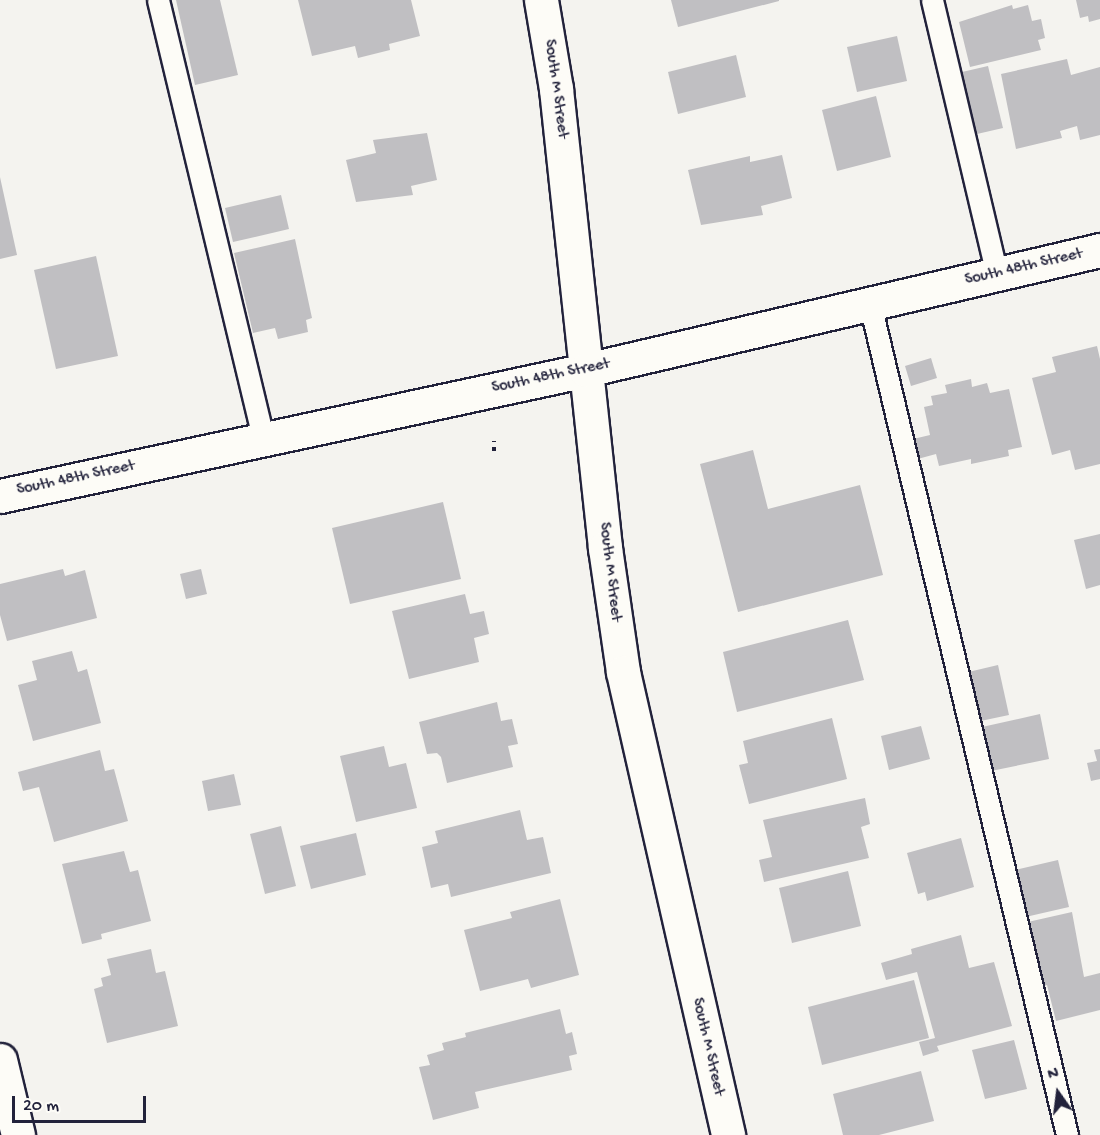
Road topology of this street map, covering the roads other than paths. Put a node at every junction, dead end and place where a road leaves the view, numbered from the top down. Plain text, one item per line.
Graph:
1 (158, 0) edge
2 (541, 0) edge
3 (932, 0) edge
4 (1100, 250) edge
5 (997, 274) junction
6 (870, 304) junction
7 (586, 370) junction
8 (263, 439) junction
9 (0, 496) edge
10 (0, 1060) edge
11 (10, 1116) edge
12 (728, 1135) edge
13 (1067, 1135) edge

1 - 8 lane
2 - 7 street, South M Street
3 - 5 lane
4 - 5 street, South 48th Street
5 - 6 street, South 48th Street
6 - 7 street, South 48th Street
6 - 13 lane
7 - 8 street, South 48th Street
7 - 12 street, South M Street
8 - 9 street, South 48th Street
10 - 11 street

